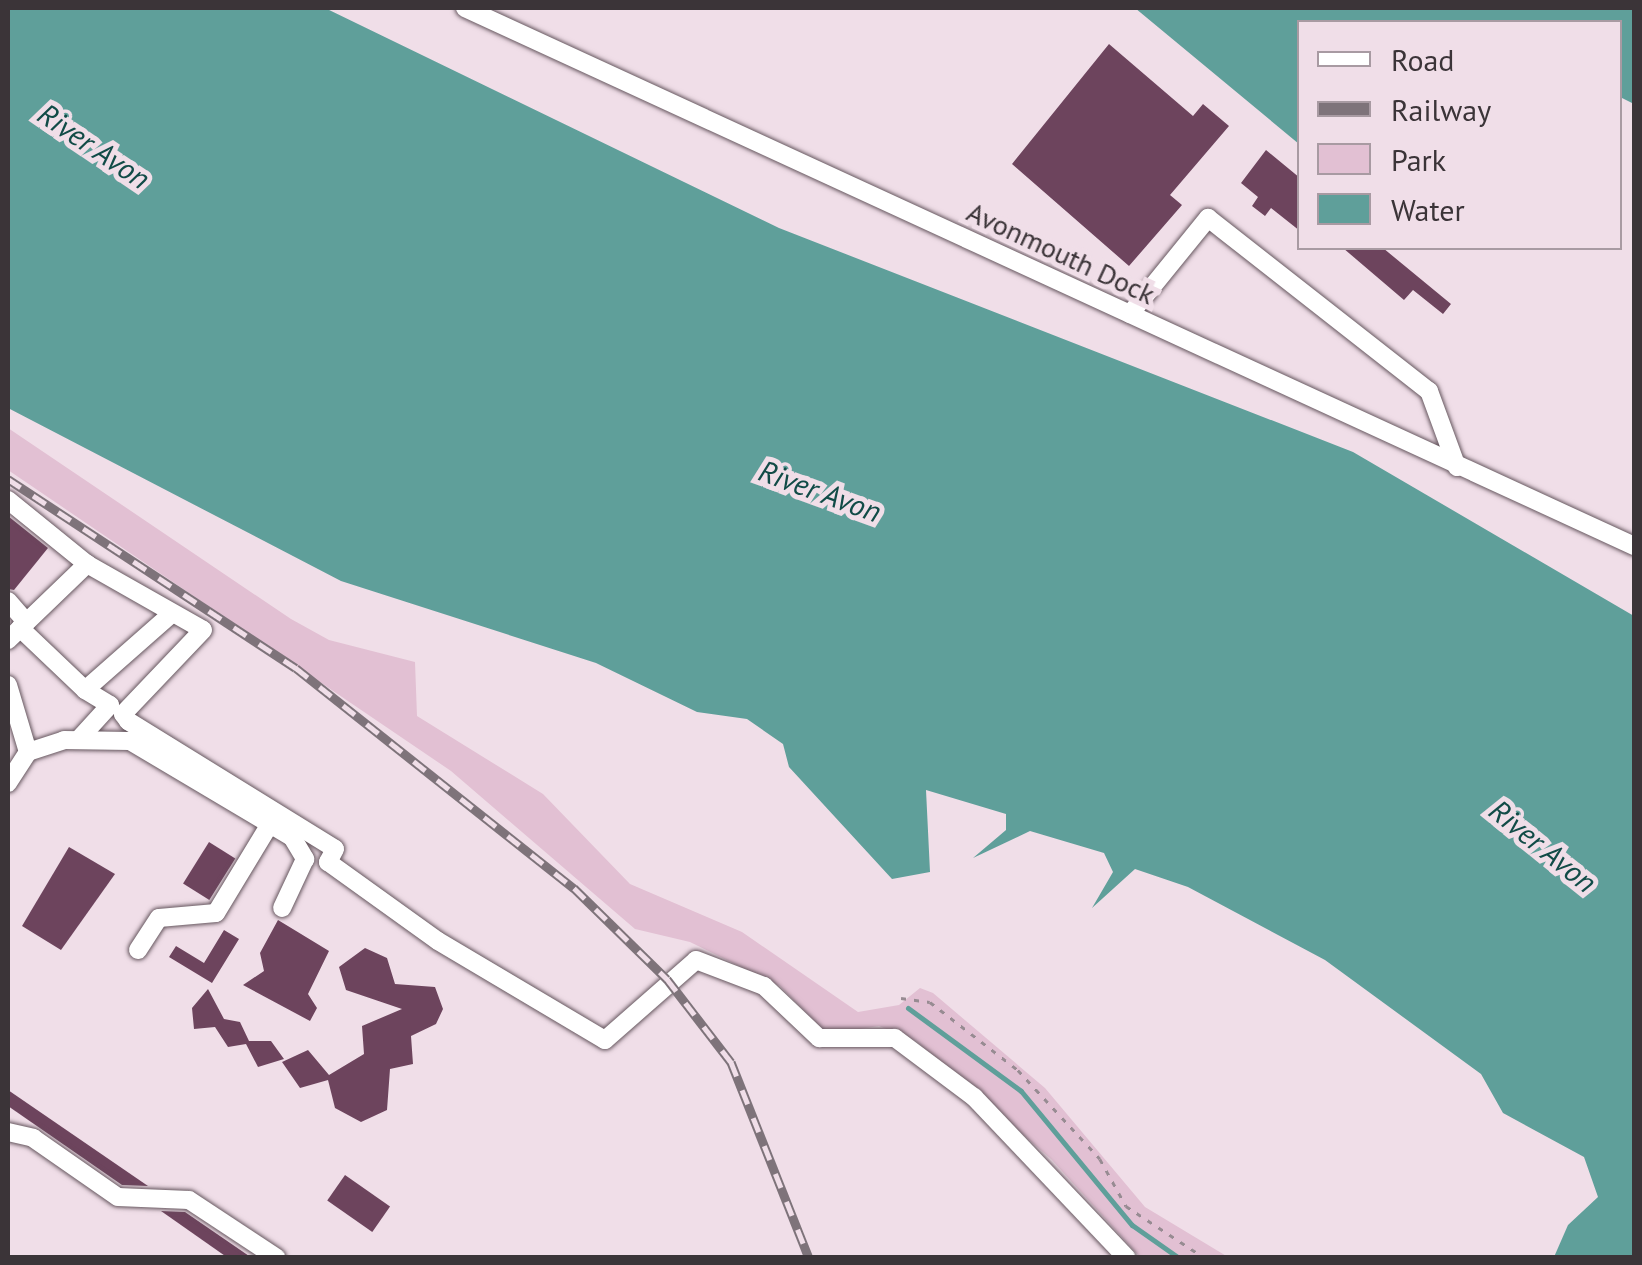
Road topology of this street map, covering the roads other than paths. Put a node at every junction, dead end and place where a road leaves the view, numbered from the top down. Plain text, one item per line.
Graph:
1 (465, 8) edge
2 (1130, 314) junction
3 (1458, 466) junction
4 (8, 500) edge
5 (1634, 546) edge
6 (87, 564) junction
7 (8, 601) edge
8 (170, 616) junction
9 (18, 630) edge
10 (8, 685) edge
11 (86, 690) junction
12 (79, 739) junction
13 (28, 752) junction
14 (8, 783) edge
15 (270, 824) junction
16 (282, 908) dead end
17 (138, 950) dead end
18 (8, 1132) edge
19 (277, 1258) edge
20 (1127, 1258) edge

1 - 2 lane, Avonmouth Dock
2 - 3 lane, Avonmouth Dock
2 - 3 lane
3 - 5 lane, Avonmouth Dock
4 - 6 lane
6 - 8 lane
6 - 9 lane
7 - 9 lane
8 - 11 lane
8 - 20 lane
9 - 11 lane
10 - 13 lane
11 - 12 lane
12 - 13 lane
12 - 15 lane
13 - 14 lane
15 - 16 lane
15 - 17 lane
18 - 19 lane

